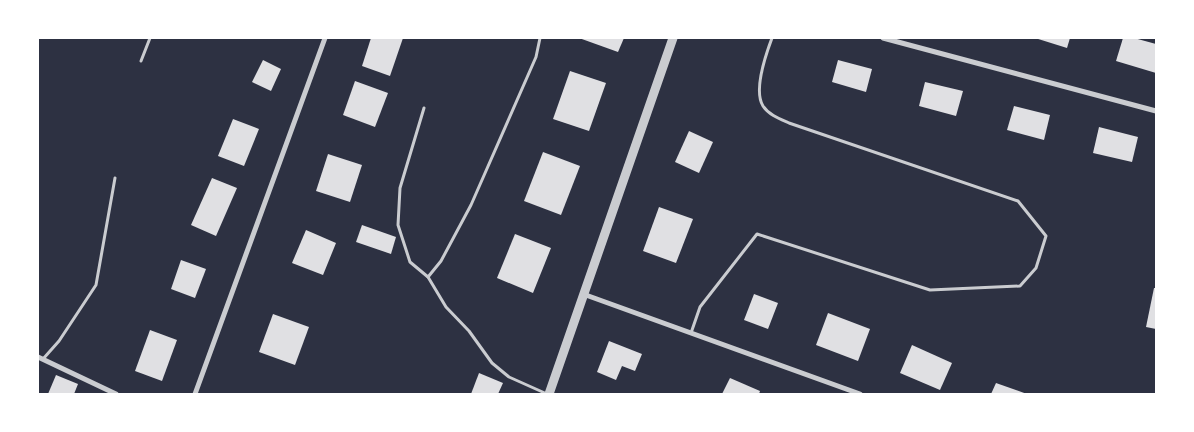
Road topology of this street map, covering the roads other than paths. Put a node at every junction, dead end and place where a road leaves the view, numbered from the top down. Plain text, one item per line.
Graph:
1 (150, 38) edge
2 (325, 38) edge
3 (540, 38) edge
4 (673, 38) edge
5 (772, 38) edge
6 (883, 38) edge
7 (142, 61) dead end
8 (424, 108) dead end
9 (1156, 111) edge
10 (115, 178) dead end
11 (428, 278) junction
12 (584, 294) junction
13 (691, 333) junction
14 (40, 358) edge
15 (116, 394) edge
16 (195, 394) edge
17 (549, 394) edge
18 (860, 394) edge

1 - 7 lane
2 - 16 street
3 - 11 lane
4 - 12 street
5 - 13 lane
6 - 9 street
8 - 11 lane
10 - 14 lane
11 - 17 lane
12 - 13 street
12 - 17 street
13 - 18 street
14 - 15 street

